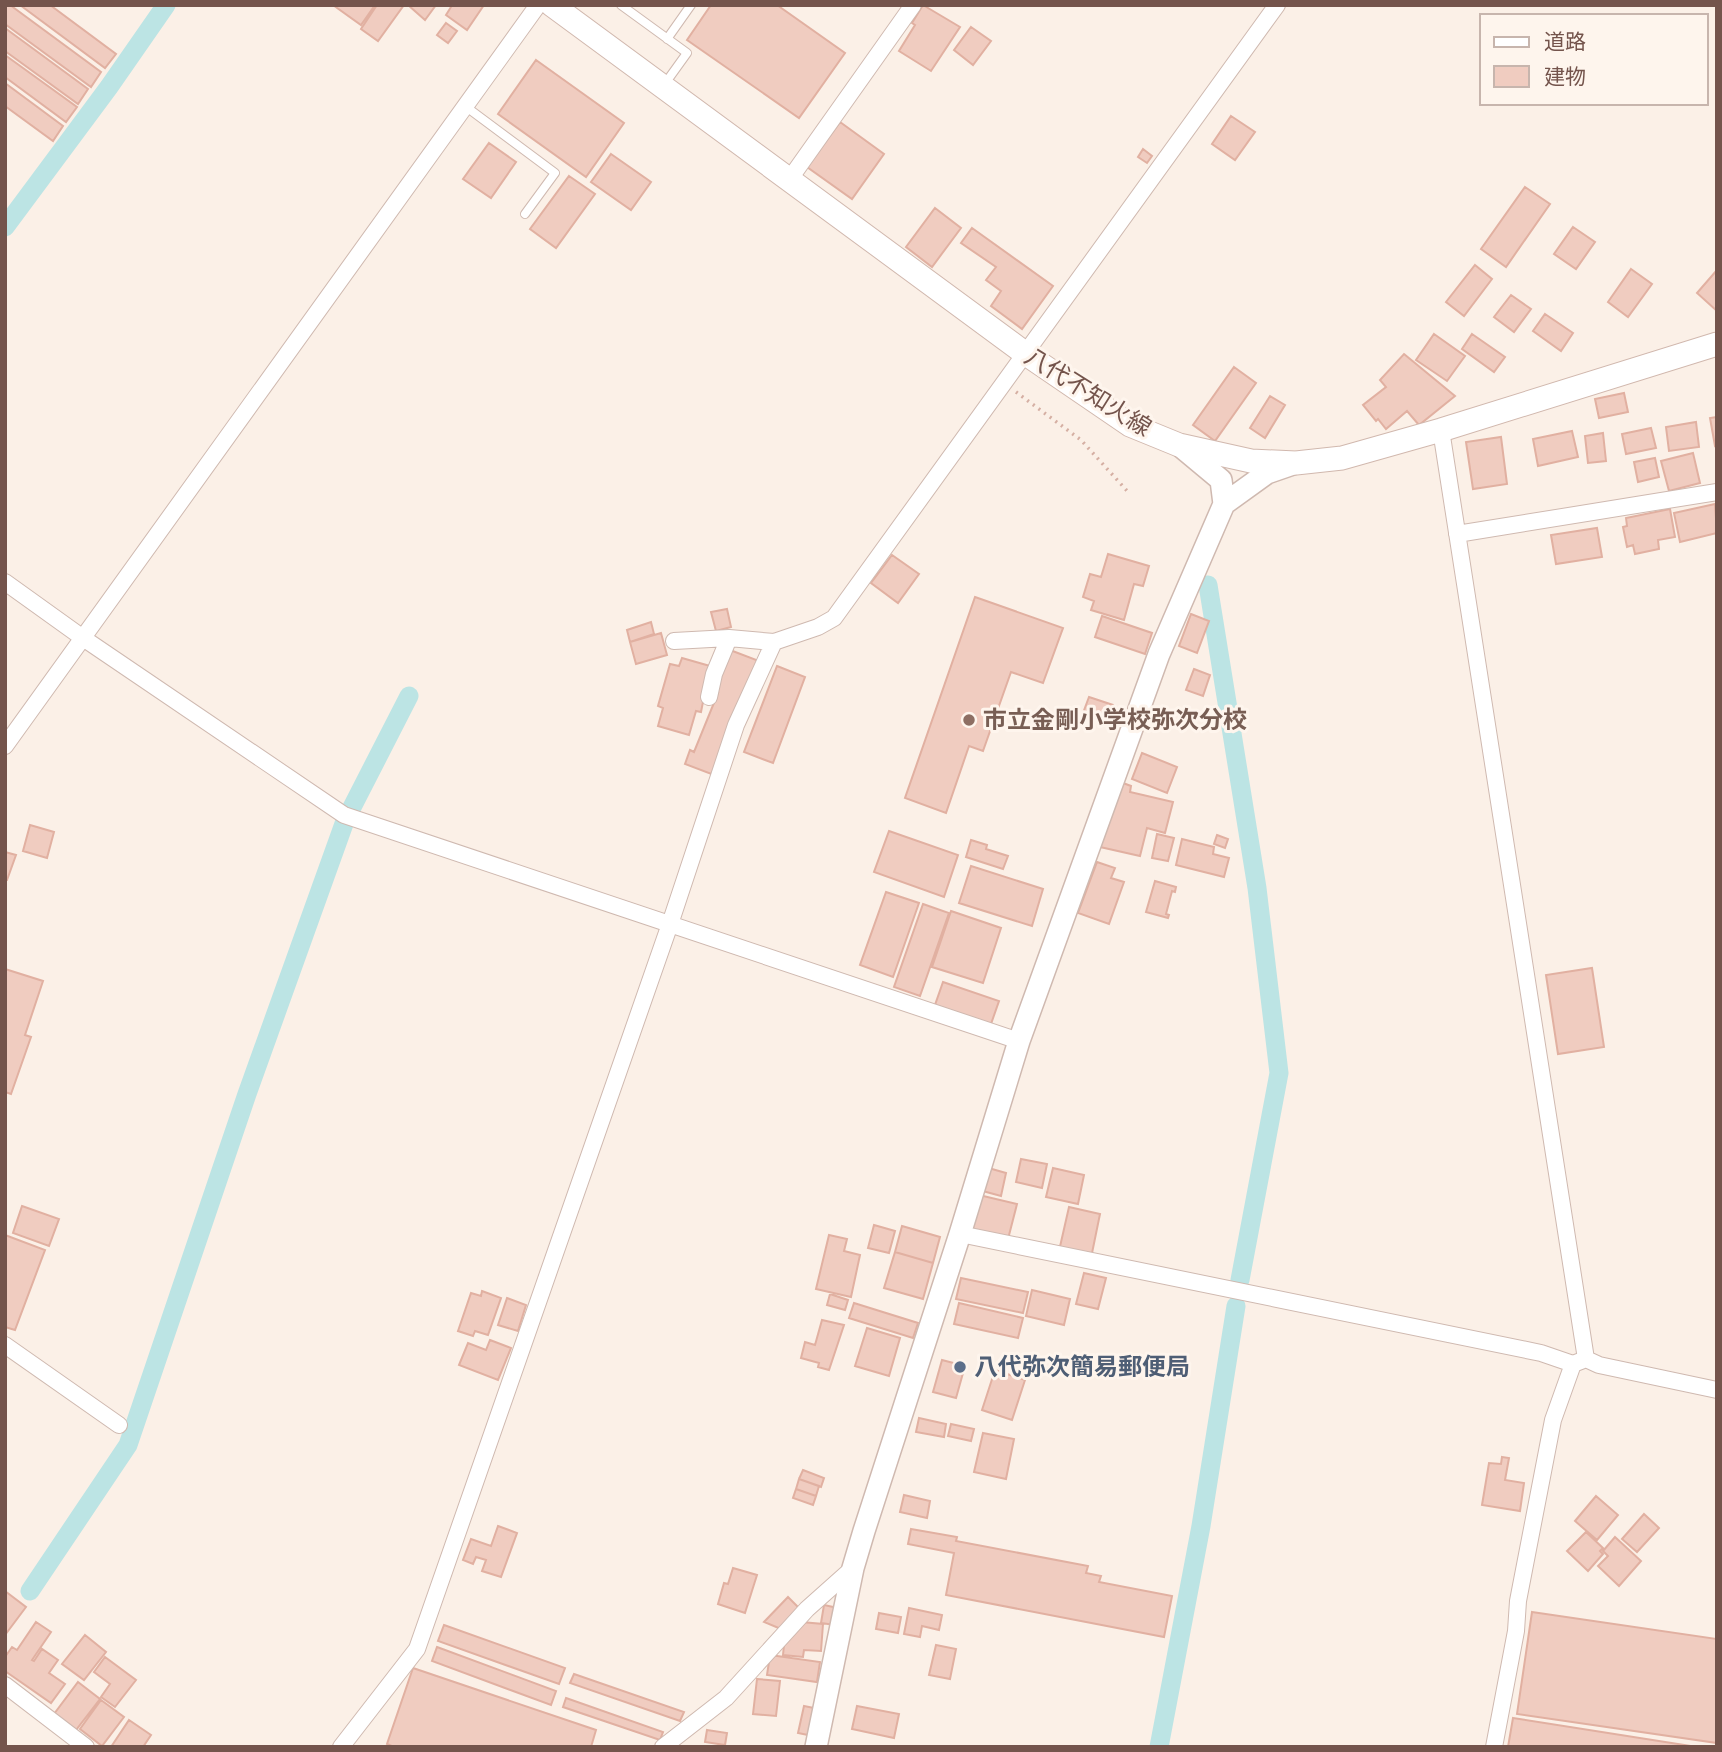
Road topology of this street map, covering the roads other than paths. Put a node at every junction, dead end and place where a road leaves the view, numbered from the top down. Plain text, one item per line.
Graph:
1 (538, 5) edge
2 (552, 5) edge
3 (621, 5) edge
4 (691, 5) edge
5 (914, 5) edge
6 (1277, 5) edge
7 (667, 39) junction
8 (663, 87) junction
9 (465, 106) junction
10 (789, 180) junction
11 (525, 214) dead end
12 (1717, 344) edge
13 (1026, 354) junction
14 (1441, 430) junction
15 (1179, 445) junction
16 (1296, 463) junction
17 (1717, 492) edge
18 (1224, 504) junction
19 (1457, 534) junction
20 (5, 582) edge
21 (83, 638) junction
22 (729, 638) junction
23 (674, 641) dead end
24 (774, 642) junction
25 (709, 697) dead end
26 (5, 747) edge
27 (670, 924) junction
28 (1019, 1041) junction
29 (960, 1234) junction
30 (5, 1345) edge
31 (1580, 1361) junction
32 (1717, 1390) edge
33 (119, 1425) dead end
34 (853, 1568) junction
35 (5, 1685) edge
36 (86, 1747) edge
37 (341, 1747) edge
38 (663, 1747) edge
39 (816, 1747) edge
40 (1494, 1747) edge

1 - 9 street
2 - 8 main road, 八代不知火線
3 - 7 lane
4 - 7 lane
5 - 10 street
6 - 13 street
7 - 8 lane
8 - 10 main road, 八代不知火線
9 - 11 lane
9 - 21 street
10 - 13 main road, 八代不知火線
12 - 14 main road, 八代不知火線
13 - 15 main road, 八代不知火線
13 - 24 street
14 - 16 main road, 八代不知火線
14 - 19 street
15 - 16 main road, 八代不知火線
15 - 18 street
16 - 18 street
17 - 19 street
18 - 28 street
19 - 31 street
20 - 21 street
21 - 26 street
21 - 27 street
22 - 23 street
22 - 24 street
22 - 25 street
24 - 27 street
27 - 28 street
27 - 37 street
28 - 29 street
29 - 31 street
29 - 34 street
30 - 33 street
31 - 32 street
31 - 40 street
34 - 38 street
34 - 39 street
35 - 36 street

